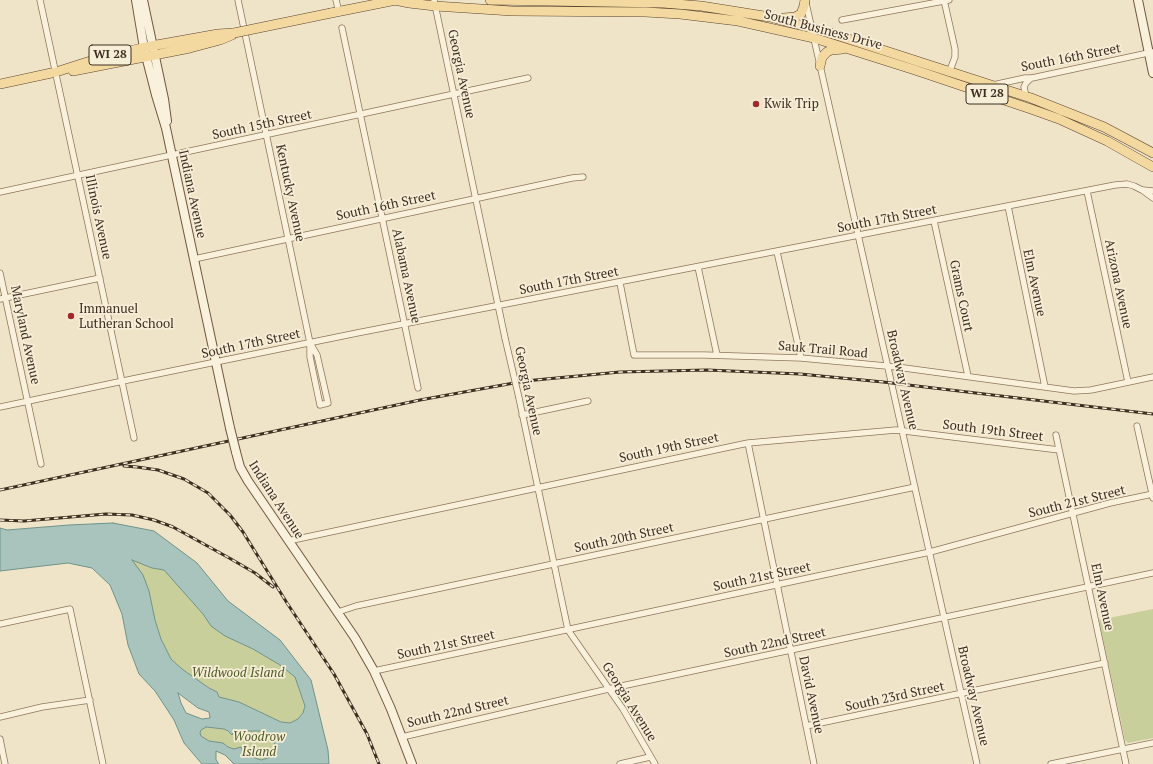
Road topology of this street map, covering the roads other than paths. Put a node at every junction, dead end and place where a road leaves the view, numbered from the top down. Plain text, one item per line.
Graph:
1 (40, 0) edge
2 (136, 0) edge
3 (143, 0) edge
4 (238, 0) edge
5 (336, 0) edge
6 (396, 0) edge
7 (490, 0) edge
8 (805, 0) edge
9 (946, 0) edge
10 (1138, 0) edge
11 (434, 3) edge
12 (335, 12) junction
13 (776, 19) junction
14 (842, 20) dead end
15 (342, 28) dead end
16 (812, 28) junction
17 (814, 38) junction
18 (847, 48) junction
19 (150, 51) junction
20 (1151, 52) edge
21 (820, 66) junction
22 (950, 71) junction
23 (56, 72) junction
24 (1153, 73) edge
25 (528, 78) dead end
26 (1032, 78) junction
27 (947, 81) junction
28 (0, 84) edge
29 (992, 85) junction
30 (454, 95) junction
31 (1026, 97) junction
32 (360, 115) junction
33 (266, 135) junction
34 (1153, 153) edge
35 (172, 155) junction
36 (1153, 167) edge
37 (78, 175) junction
38 (583, 177) dead end
39 (1142, 190) junction
40 (1087, 191) junction
41 (1153, 191) edge
42 (0, 192) edge
43 (476, 198) junction
44 (1153, 198) edge
45 (1008, 206) junction
46 (382, 218) junction
47 (934, 221) junction
48 (859, 236) junction
49 (288, 238) junction
50 (777, 252) junction
51 (194, 259) junction
52 (698, 268) junction
53 (0, 273) edge
54 (100, 278) junction
55 (620, 283) junction
56 (3, 299) edge
57 (498, 306) junction
58 (404, 324) junction
59 (310, 343) junction
60 (717, 355) junction
61 (801, 358) junction
62 (216, 362) junction
63 (888, 366) junction
64 (968, 376) junction
65 (1153, 377) edge
66 (123, 381) junction
67 (1128, 382) junction
68 (1044, 387) junction
69 (418, 388) dead end
70 (28, 401) junction
71 (588, 401) dead end
72 (0, 407) edge
73 (522, 416) junction
74 (1137, 426) dead end
75 (902, 430) junction
76 (1056, 435) dead end
77 (134, 438) dead end
78 (748, 443) junction
79 (1059, 450) junction
80 (40, 464) dead end
81 (537, 487) junction
82 (915, 487) junction
83 (1153, 495) edge
84 (1072, 513) junction
85 (763, 519) junction
86 (288, 541) junction
87 (930, 552) junction
88 (554, 564) junction
89 (1153, 573) edge
90 (777, 585) junction
91 (1088, 587) junction
92 (338, 612) junction
93 (944, 618) junction
94 (0, 624) edge
95 (568, 630) junction
96 (791, 650) junction
97 (1105, 663) junction
98 (374, 671) junction
99 (609, 689) junction
100 (961, 694) junction
101 (90, 700) junction
102 (0, 717) edge
103 (806, 726) junction
104 (402, 737) junction
105 (0, 739) edge
106 (1153, 743) edge
107 (1123, 749) junction
108 (650, 757) junction
109 (5, 764) edge
110 (103, 764) edge
111 (412, 764) edge
112 (620, 764) edge
113 (654, 764) edge
114 (814, 764) edge
115 (977, 764) edge
116 (1051, 764) edge
117 (1126, 764) edge

1 - 23 street, Illinois Avenue
2 - 19 main road, Indiana Avenue
3 - 19 main road, Indiana Avenue
4 - 33 street, Kentucky Avenue
5 - 12 street
6 - 11 main road, South Business Drive / WI 28
6 - 12 main road, WI 28
7 - 13 main road, South Business Drive / WI 28
8 - 13 main road
8 - 16 street, Broadway Avenue
9 - 14 street
9 - 22 street
10 - 20 main road
11 - 17 main road, South Business Drive / WI 28
11 - 30 street, Georgia Avenue
12 - 19 main road, WI 28, bridge
13 - 16 main road, South Business Drive / WI 28
15 - 32 street, Alabama Avenue
16 - 17 street, Broadway Avenue
16 - 22 main road, South Business Drive / WI 28
17 - 18 main road, South Business Drive / WI 28
17 - 21 street, Broadway Avenue
18 - 21 main road
18 - 27 main road, South Business Drive / WI 28
19 - 23 main road, WI 28
19 - 35 main road, Indiana Avenue
20 - 24 main road
20 - 26 street, South 16th Street
21 - 48 street, Broadway Avenue
22 - 27 street
22 - 29 main road, South Business Drive / WI 28
23 - 28 main road, WI 28
23 - 37 street, Illinois Avenue
25 - 30 street, South 15th Street
26 - 29 street, South 16th Street
26 - 31 street
27 - 36 main road, South Business Drive / WI 28
29 - 31 main road, South Business Drive / WI 28
30 - 32 street, South 15th Street
30 - 43 street, Georgia Avenue
31 - 34 main road, South Business Drive / WI 28
32 - 33 street, South 15th Street
32 - 46 street, Alabama Avenue
33 - 35 street, South 15th Street
33 - 49 street, Kentucky Avenue
35 - 37 street, South 15th Street
35 - 51 main road, Indiana Avenue
37 - 42 street, South 15th Street
37 - 54 street, Illinois Avenue
38 - 43 street, South 16th Street
39 - 40 street, South 17th Street
39 - 41 street, South 17th Street
39 - 44 street, South 17th Street
40 - 45 street, South 17th Street
40 - 67 street, Arizona Avenue
43 - 46 street, South 16th Street
43 - 57 street, Georgia Avenue
45 - 47 street, South 17th Street
45 - 68 street, Elm Avenue
46 - 49 street, South 16th Street
46 - 58 street, Alabama Avenue
47 - 48 street, South 17th Street
47 - 64 street, Grams Court
48 - 50 street, South 17th Street
48 - 63 street, Broadway Avenue
49 - 51 street, South 16th Street
49 - 59 street, Kentucky Avenue
50 - 52 street, South 17th Street
50 - 61 street
51 - 62 main road, Indiana Avenue
52 - 55 street, South 17th Street
52 - 60 street
53 - 56 street, Maryland Avenue
54 - 56 street
54 - 66 street, Illinois Avenue
55 - 57 street, South 17th Street
55 - 60 street, Sauk Trail Road
56 - 70 street, Maryland Avenue
57 - 58 street, South 17th Street
57 - 73 street, Georgia Avenue, bridge
58 - 59 street, South 17th Street
58 - 69 street, Alabama Avenue
59 - 59 street, Kentucky Avenue
59 - 62 street, South 17th Street
60 - 61 street, Sauk Trail Road
61 - 63 street, Sauk Trail Road
62 - 66 street, South 17th Street
62 - 86 main road, Indiana Avenue, bridge
63 - 64 street, Sauk Trail Road
63 - 75 street, Broadway Avenue
64 - 68 street, Sauk Trail Road
65 - 67 street
66 - 70 street, South 17th Street
66 - 77 street, Illinois Avenue
67 - 68 street, Sauk Trail Road
70 - 72 street, South 17th Street
70 - 80 street, Maryland Avenue
71 - 73 street
73 - 81 street, Georgia Avenue
74 - 83 street
75 - 78 street, South 19th Street
75 - 79 street, South 19th Street
75 - 82 street, Broadway Avenue
76 - 79 street, Elm Avenue
78 - 81 street, South 19th Street
78 - 85 street, David Avenue
79 - 84 street, Elm Avenue
81 - 86 street, South 19th Street
81 - 88 street, Georgia Avenue
82 - 85 street, South 20th Street
82 - 87 street, Broadway Avenue
83 - 84 street, South 21st Street
84 - 87 street, South 21st Street
84 - 91 street, Elm Avenue
85 - 88 street, South 20th Street
85 - 90 street, David Avenue
86 - 92 main road, Indiana Avenue
87 - 90 street, South 21st Street
87 - 93 street, Broadway Avenue
88 - 92 street, South 20th Street
88 - 95 street, Georgia Avenue
89 - 91 street, South 22nd Street
90 - 95 street, South 21st Street
90 - 96 street, David Avenue
91 - 93 street, South 22nd Street
91 - 97 street, Elm Avenue
92 - 98 main road, Indiana Avenue
93 - 96 street, South 22nd Street
93 - 100 street, Broadway Avenue
94 - 101 street
95 - 98 street, South 21st Street
95 - 99 street, Georgia Avenue
96 - 99 street, South 22nd Street
96 - 103 street, David Avenue
97 - 100 street, South 23rd Street
97 - 107 street, Elm Avenue
98 - 104 main road, Indiana Avenue
99 - 104 street, South 22nd Street
99 - 108 street, Georgia Avenue
100 - 103 street, South 23rd Street
100 - 115 street, Broadway Avenue
101 - 102 street
101 - 110 street
103 - 114 street, David Avenue
104 - 111 main road, Indiana Avenue
105 - 109 street
106 - 107 street
107 - 116 street
107 - 117 street, Elm Avenue
108 - 112 street
108 - 113 street, Georgia Avenue

